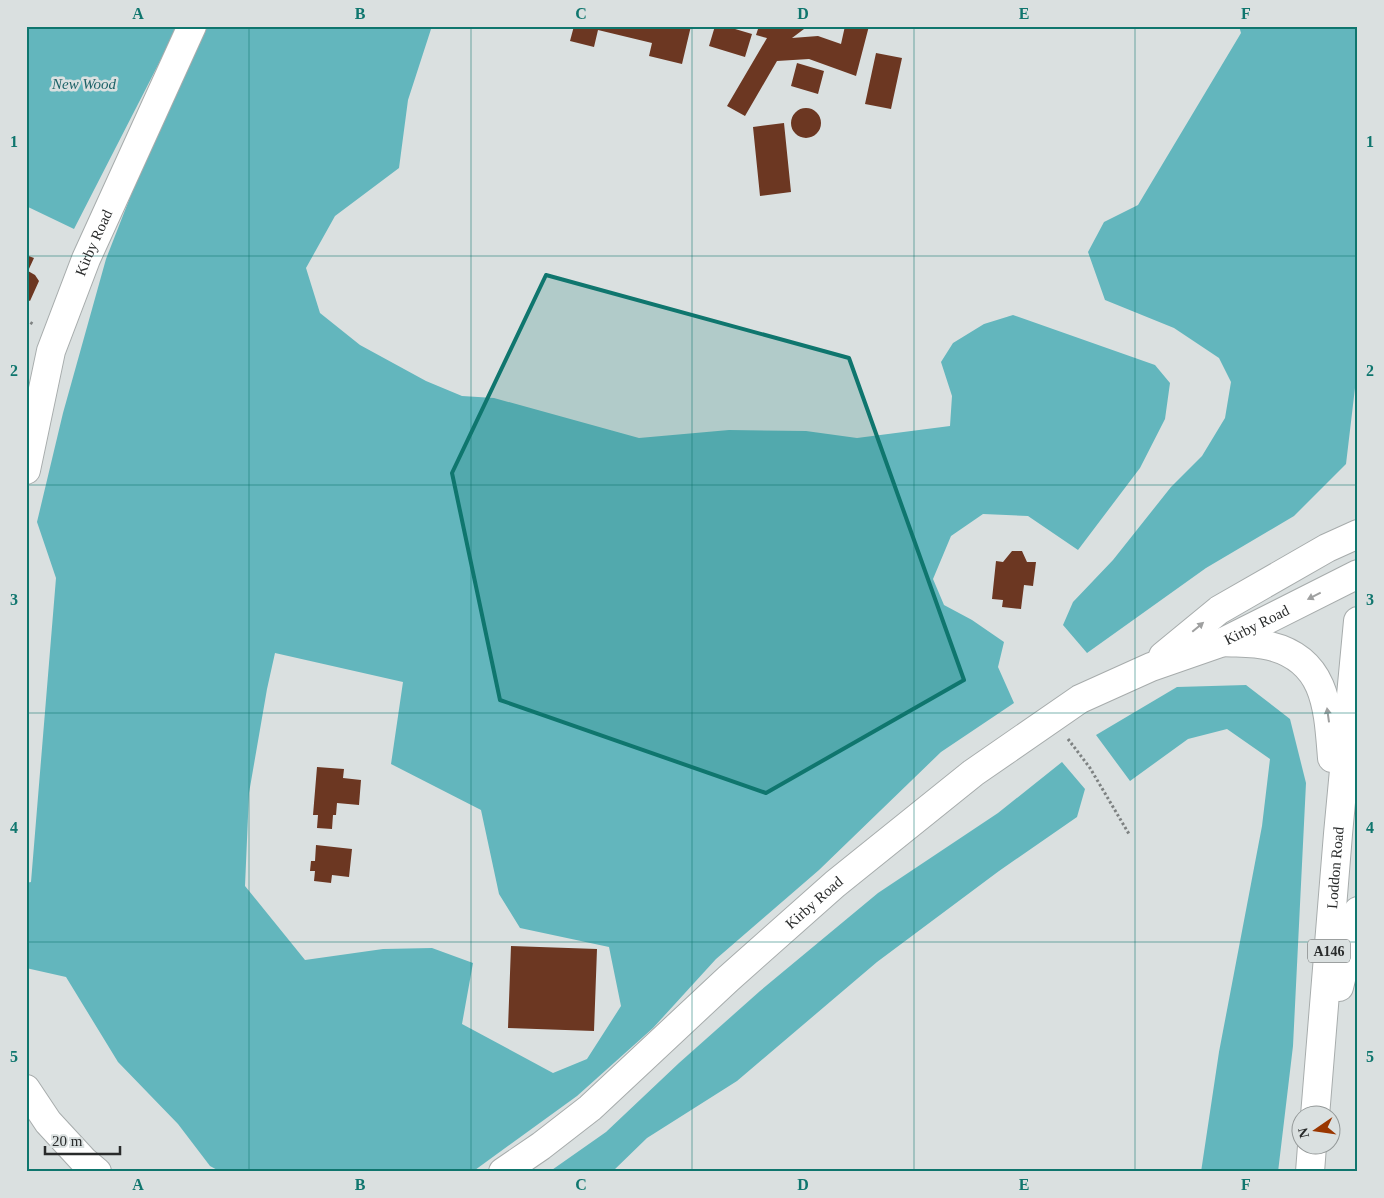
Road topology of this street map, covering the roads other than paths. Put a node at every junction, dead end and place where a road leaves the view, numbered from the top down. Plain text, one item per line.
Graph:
1 (192, 26) edge
2 (26, 470) edge
3 (1358, 534) edge
4 (1358, 544) edge
5 (1327, 548) junction
6 (1358, 574) edge
7 (1358, 621) edge
8 (1223, 642) junction
9 (1150, 667) junction
10 (1338, 834) junction
11 (1358, 911) edge
12 (1320, 1069) junction
13 (26, 1089) edge
14 (1316, 1106) edge
15 (1311, 1156) edge
16 (97, 1172) edge
17 (503, 1172) edge
18 (1310, 1172) edge

1 - 2 main road, Kirby Road
3 - 5 main road, Kirby Road
4 - 5 main road, Kirby Road
9 -> 5 main road, Kirby Road
6 -> 8 main road, Kirby Road
7 - 10 main road, Loddon Road / A146
8 - 9 main road, Kirby Road
10 -> 8 main road
9 - 17 main road, Kirby Road
10 - 12 main road, Loddon Road / A146
11 - 12 main road, A146
12 - 14 main road, Loddon Road / A146
13 - 16 main road
15 - 18 main road

